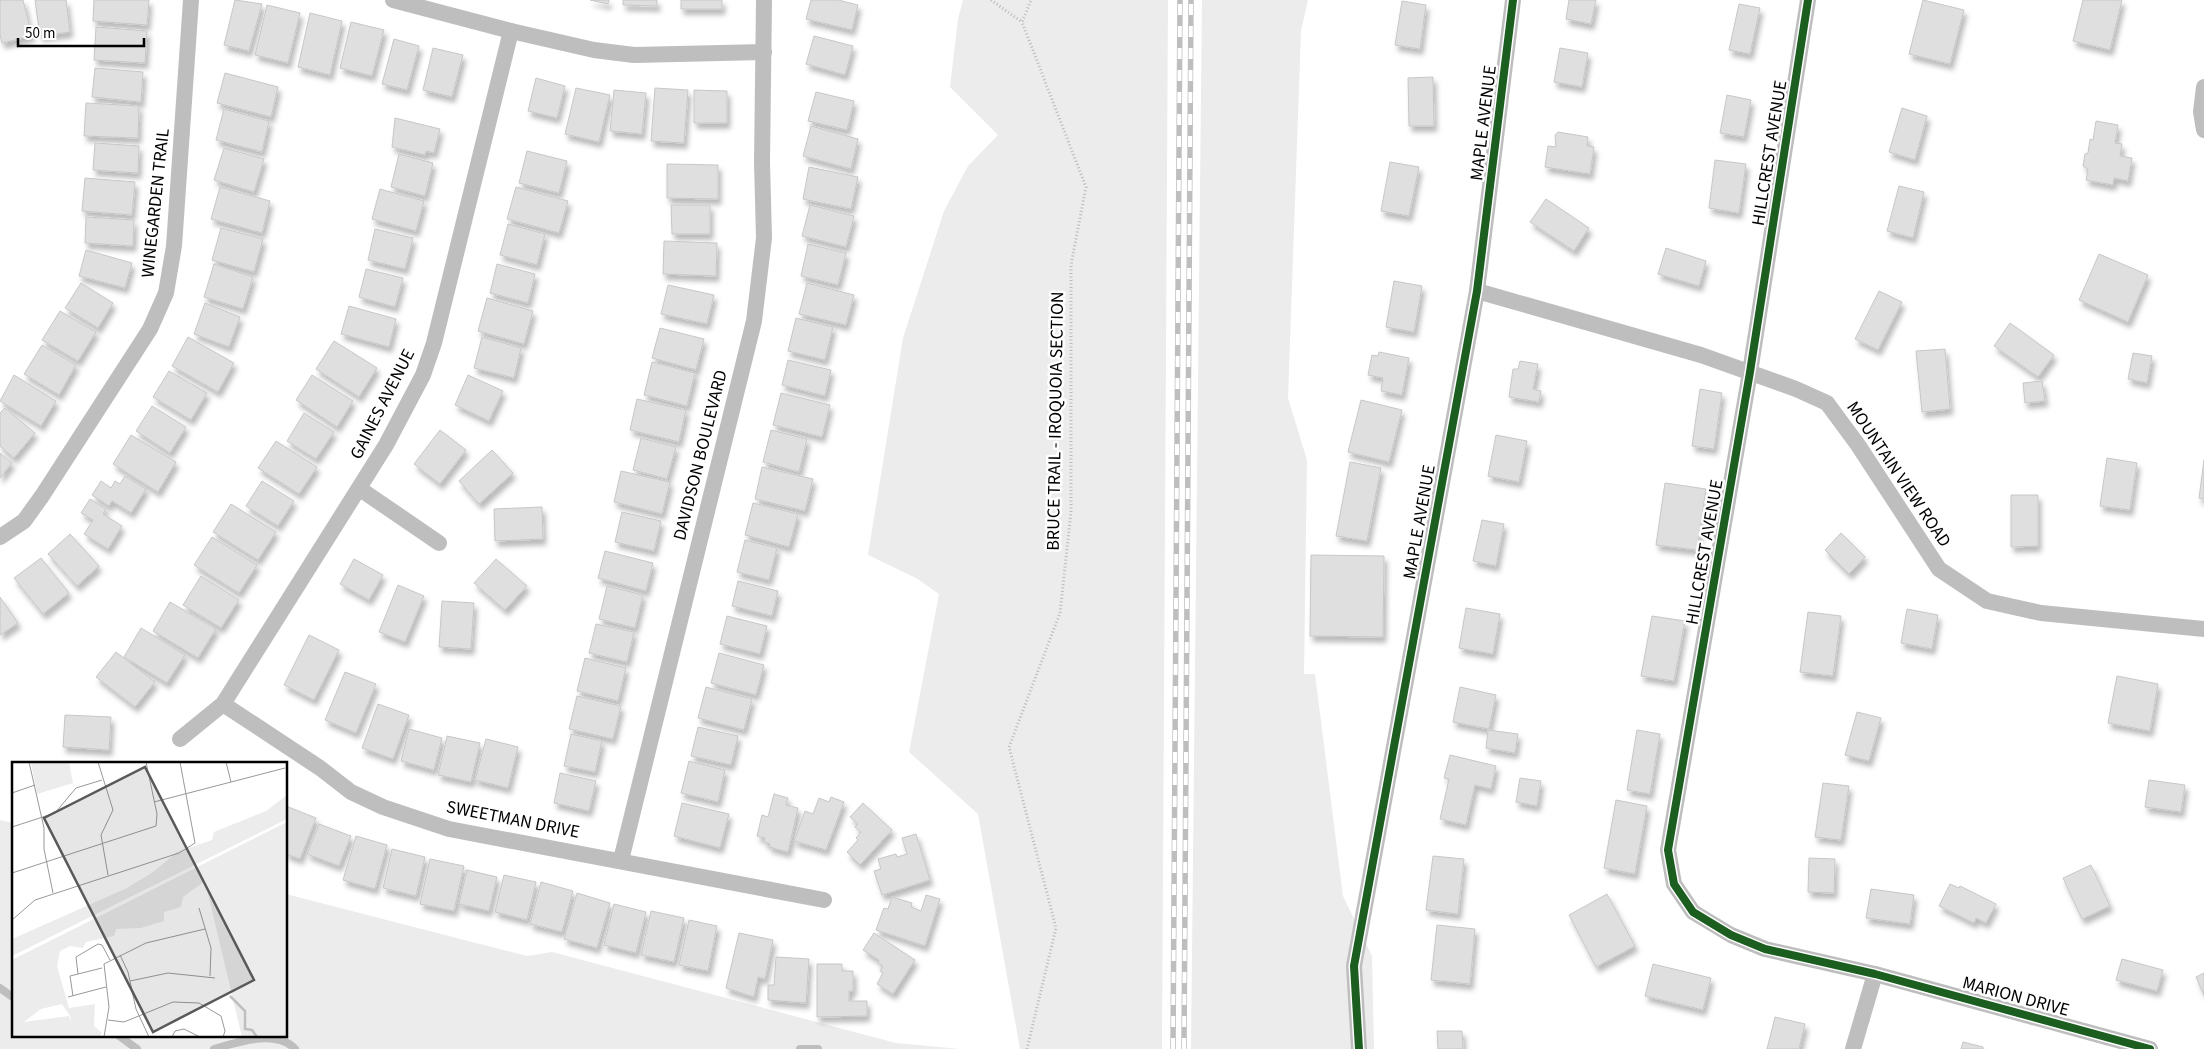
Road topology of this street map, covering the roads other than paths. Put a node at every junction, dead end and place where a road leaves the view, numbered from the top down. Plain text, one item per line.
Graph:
1 (191, 0) edge
2 (393, 0) edge
3 (764, 0) edge
4 (1514, 0) edge
5 (1808, 0) edge
6 (510, 31) junction
7 (764, 52) junction
8 (2204, 87) edge
9 (2204, 130) edge
10 (1477, 291) junction
11 (1750, 372) junction
12 (360, 489) junction
13 (0, 536) edge
14 (439, 543) dead end
15 (2204, 629) edge
16 (224, 704) junction
17 (180, 739) dead end
18 (621, 860) junction
19 (824, 900) dead end
20 (1875, 974) junction
21 (0, 988) edge
22 (12, 997) edge
23 (119, 1036) edge
24 (137, 1049) edge
25 (214, 1049) edge
26 (295, 1049) edge
27 (800, 1049) edge
28 (818, 1049) edge
29 (1359, 1049) edge
30 (1853, 1049) edge
31 (2150, 1049) edge

1 - 13 street, WINEGARDEN TRAIL
2 - 6 street
3 - 7 street, DAVIDSON BOULEVARD
4 - 10 street, MAPLE AVENUE
5 - 11 street, HILLCREST AVENUE
6 - 7 street
6 - 12 street, GAINES AVENUE
7 - 18 street, DAVIDSON BOULEVARD
8 - 9 street
10 - 11 street, MOUNTAIN VIEW ROAD
10 - 29 street, MAPLE AVENUE
11 - 15 street, MOUNTAIN VIEW ROAD
11 - 20 street, HILLCREST AVENUE
12 - 14 street
12 - 16 street, GAINES AVENUE
16 - 17 street, GAINES AVENUE
16 - 18 street, SWEETMAN DRIVE
18 - 19 street, SWEETMAN DRIVE
20 - 30 street
20 - 31 street, MARION DRIVE
21 - 22 lane
23 - 24 lane
25 - 26 lane
27 - 28 lane

